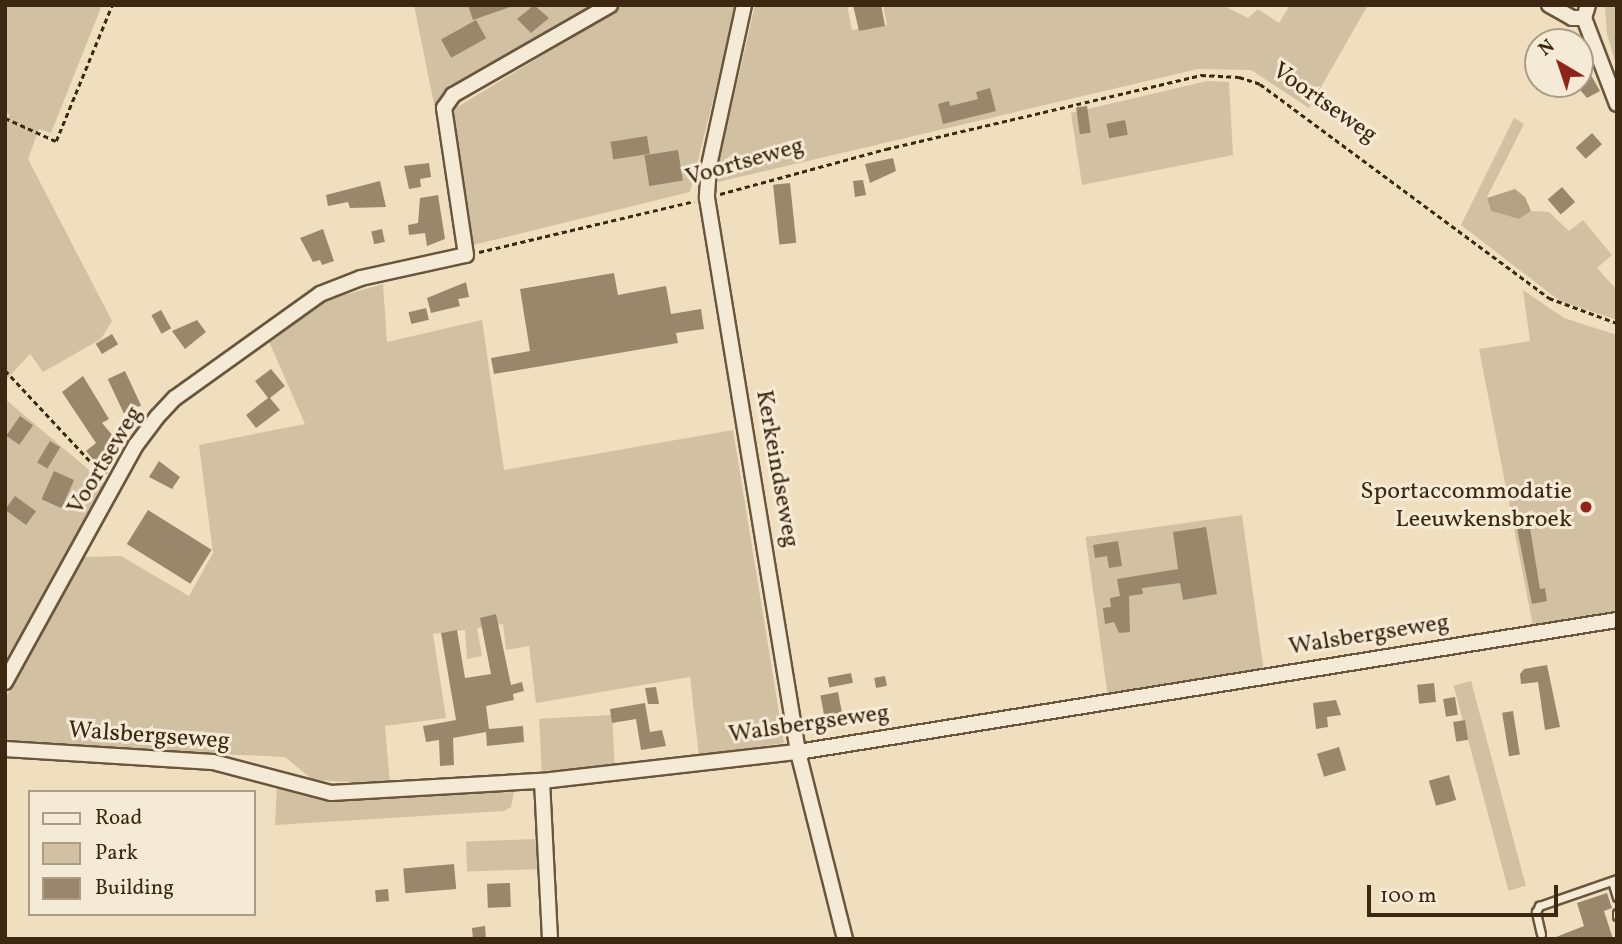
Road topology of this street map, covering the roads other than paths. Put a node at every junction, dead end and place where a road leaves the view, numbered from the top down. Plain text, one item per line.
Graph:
1 (610, 5) edge
2 (744, 5) edge
3 (1549, 5) edge
4 (1586, 11) edge
5 (1617, 104) edge
6 (1617, 620) edge
7 (5, 682) edge
8 (5, 749) edge
9 (798, 752) junction
10 (542, 781) junction
11 (1614, 880) edge
12 (1617, 897) edge
13 (1541, 934) dead end
14 (551, 939) edge
15 (845, 939) edge

1 - 7 street, Voortseweg
2 - 9 street, Kerkeindseweg
3 - 4 street
4 - 5 street
6 - 9 street, Walsbergseweg
8 - 10 street, Walsbergseweg
9 - 10 street, Walsbergseweg
9 - 15 street, Kerkeindseweg
10 - 14 street
11 - 12 lane
11 - 13 lane

